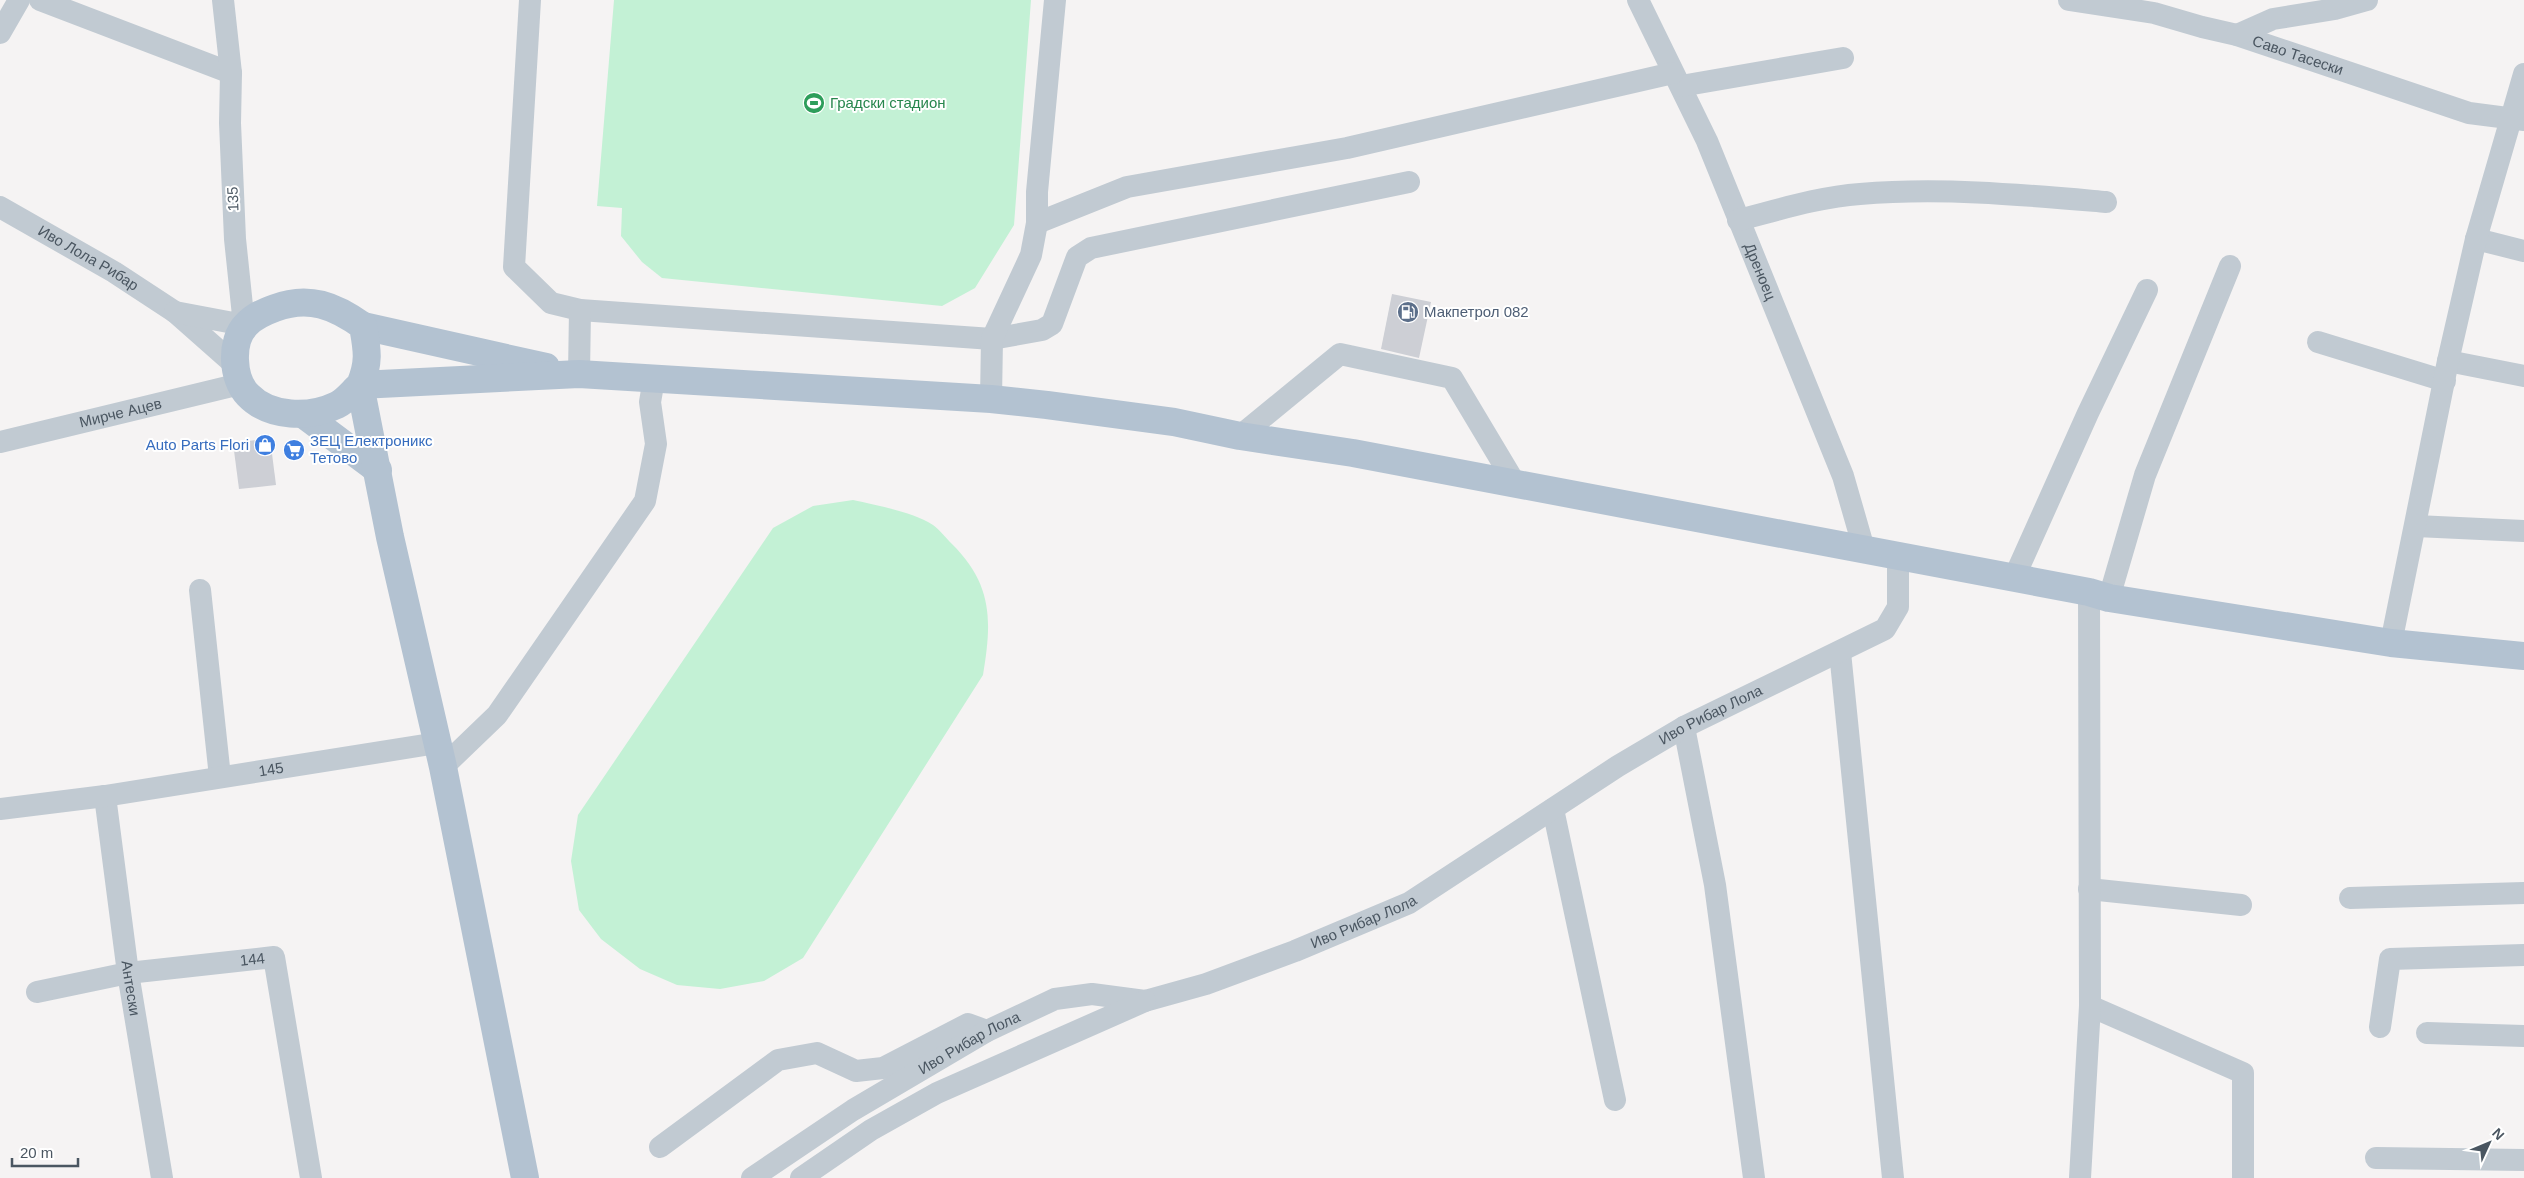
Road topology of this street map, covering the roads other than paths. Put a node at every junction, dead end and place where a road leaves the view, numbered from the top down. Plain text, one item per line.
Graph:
1 (20, 0) edge
2 (40, 0) edge
3 (223, 0) edge
4 (530, 0) edge
5 (1054, 0) edge
6 (1638, 0) edge
7 (2069, 0) edge
8 (2367, 0) edge
9 (2153, 7) edge
10 (0, 33) edge
11 (2237, 35) junction
12 (1843, 58) dead end
13 (231, 73) junction
14 (2524, 74) edge
15 (1677, 80) junction
16 (2517, 119) edge
17 (1409, 182) dead end
18 (2106, 202) dead end
19 (0, 207) edge
20 (1738, 220) junction
21 (1037, 222) junction
22 (2476, 239) junction
23 (2524, 251) edge
24 (2230, 266) dead end
25 (2147, 290) dead end
26 (580, 310) junction
27 (175, 312) junction
28 (244, 325) junction
29 (363, 326) junction
30 (992, 339) junction
31 (2318, 342) dead end
32 (2446, 371) junction
33 (579, 374) junction
34 (238, 375) junction
35 (2524, 376) edge
36 (654, 379) junction
37 (360, 385) junction
38 (991, 399) junction
39 (303, 414) junction
40 (1240, 436) junction
41 (0, 442) edge
42 (378, 470) junction
43 (1516, 485) junction
44 (2416, 526) junction
45 (2524, 531) edge
46 (1864, 549) junction
47 (1898, 555) junction
48 (2014, 578) junction
49 (200, 590) dead end
50 (2099, 595) junction
51 (2391, 643) junction
52 (1840, 652) junction
53 (2524, 656) edge
54 (1684, 727) junction
55 (440, 755) junction
56 (220, 777) junction
57 (105, 796) junction
58 (0, 809) edge
59 (1553, 809) junction
60 (2090, 889) junction
61 (2524, 893) edge
62 (2350, 898) dead end
63 (2241, 905) dead end
64 (2524, 955) edge
65 (128, 973) junction
66 (37, 992) dead end
67 (1145, 1001) junction
68 (2090, 1006) junction
69 (2380, 1027) dead end
70 (987, 1031) junction
71 (2427, 1033) dead end
72 (2524, 1036) edge
73 (1615, 1100) dead end
74 (660, 1147) dead end
75 (2376, 1158) dead end
76 (2524, 1160) edge
77 (162, 1178) edge
78 (311, 1178) edge
79 (525, 1178) edge
80 (752, 1178) edge
81 (801, 1178) edge
82 (1754, 1178) edge
83 (1893, 1178) edge
84 (2080, 1178) edge
85 (2243, 1178) edge

1 - 10 street
2 - 13 street
3 - 13 street, 135
4 - 26 street
5 - 21 street
6 - 15 street, Дреноец
7 - 9 street, Саво Тасески
8 - 11 street
9 - 11 street, Саво Тасески
11 - 16 street, Саво Тасески
12 - 15 street
13 - 28 street, 135
14 - 16 street
15 - 20 street, Дреноец
15 - 21 street
16 - 22 street
17 - 30 street
18 - 20 street
19 - 27 street, Иво Лола Рибар
20 - 46 street, Дреноец
21 - 30 street
22 - 23 street
22 - 32 street
24 - 50 street
25 - 48 street
26 - 30 street
26 - 33 street
27 - 28 street
27 - 34 street
28 - 29 main road
28 - 34 main road
29 - 33 main road
29 - 37 main road
30 - 38 street
31 - 32 street
32 - 35 street
32 - 44 street
33 - 36 main road
33 - 37 main road
34 - 39 main road
34 - 41 street, Мирче Ацев
36 - 38 main road
36 - 55 street
37 - 39 main road
37 - 42 main road
38 - 40 main road
39 - 42 main road
40 - 43 main road
40 - 43 street
42 - 55 main road
43 - 46 main road
44 - 45 street
44 - 51 street
46 - 47 main road
47 - 48 main road
47 - 52 street, Иво Рибар Лола
48 - 50 main road
49 - 56 street
50 - 51 main road
50 - 60 street
51 - 53 main road
52 - 54 street, Иво Рибар Лола
52 - 83 street
54 - 59 street, Иво Рибар Лола
54 - 82 street
55 - 56 street, 145
55 - 79 main road
56 - 57 street, 145
57 - 58 street, 145
57 - 65 street, Антески
59 - 67 street, Иво Рибар Лола
59 - 73 street
60 - 63 street
60 - 68 street
61 - 62 street
64 - 69 street
65 - 66 street, 144
65 - 77 street, Антески
65 - 78 street, 144
67 - 70 street, Иво Рибар Лола
67 - 81 street
68 - 84 street
68 - 85 street
70 - 74 street
70 - 80 street, Иво Рибар Лола
71 - 72 street
75 - 76 street

